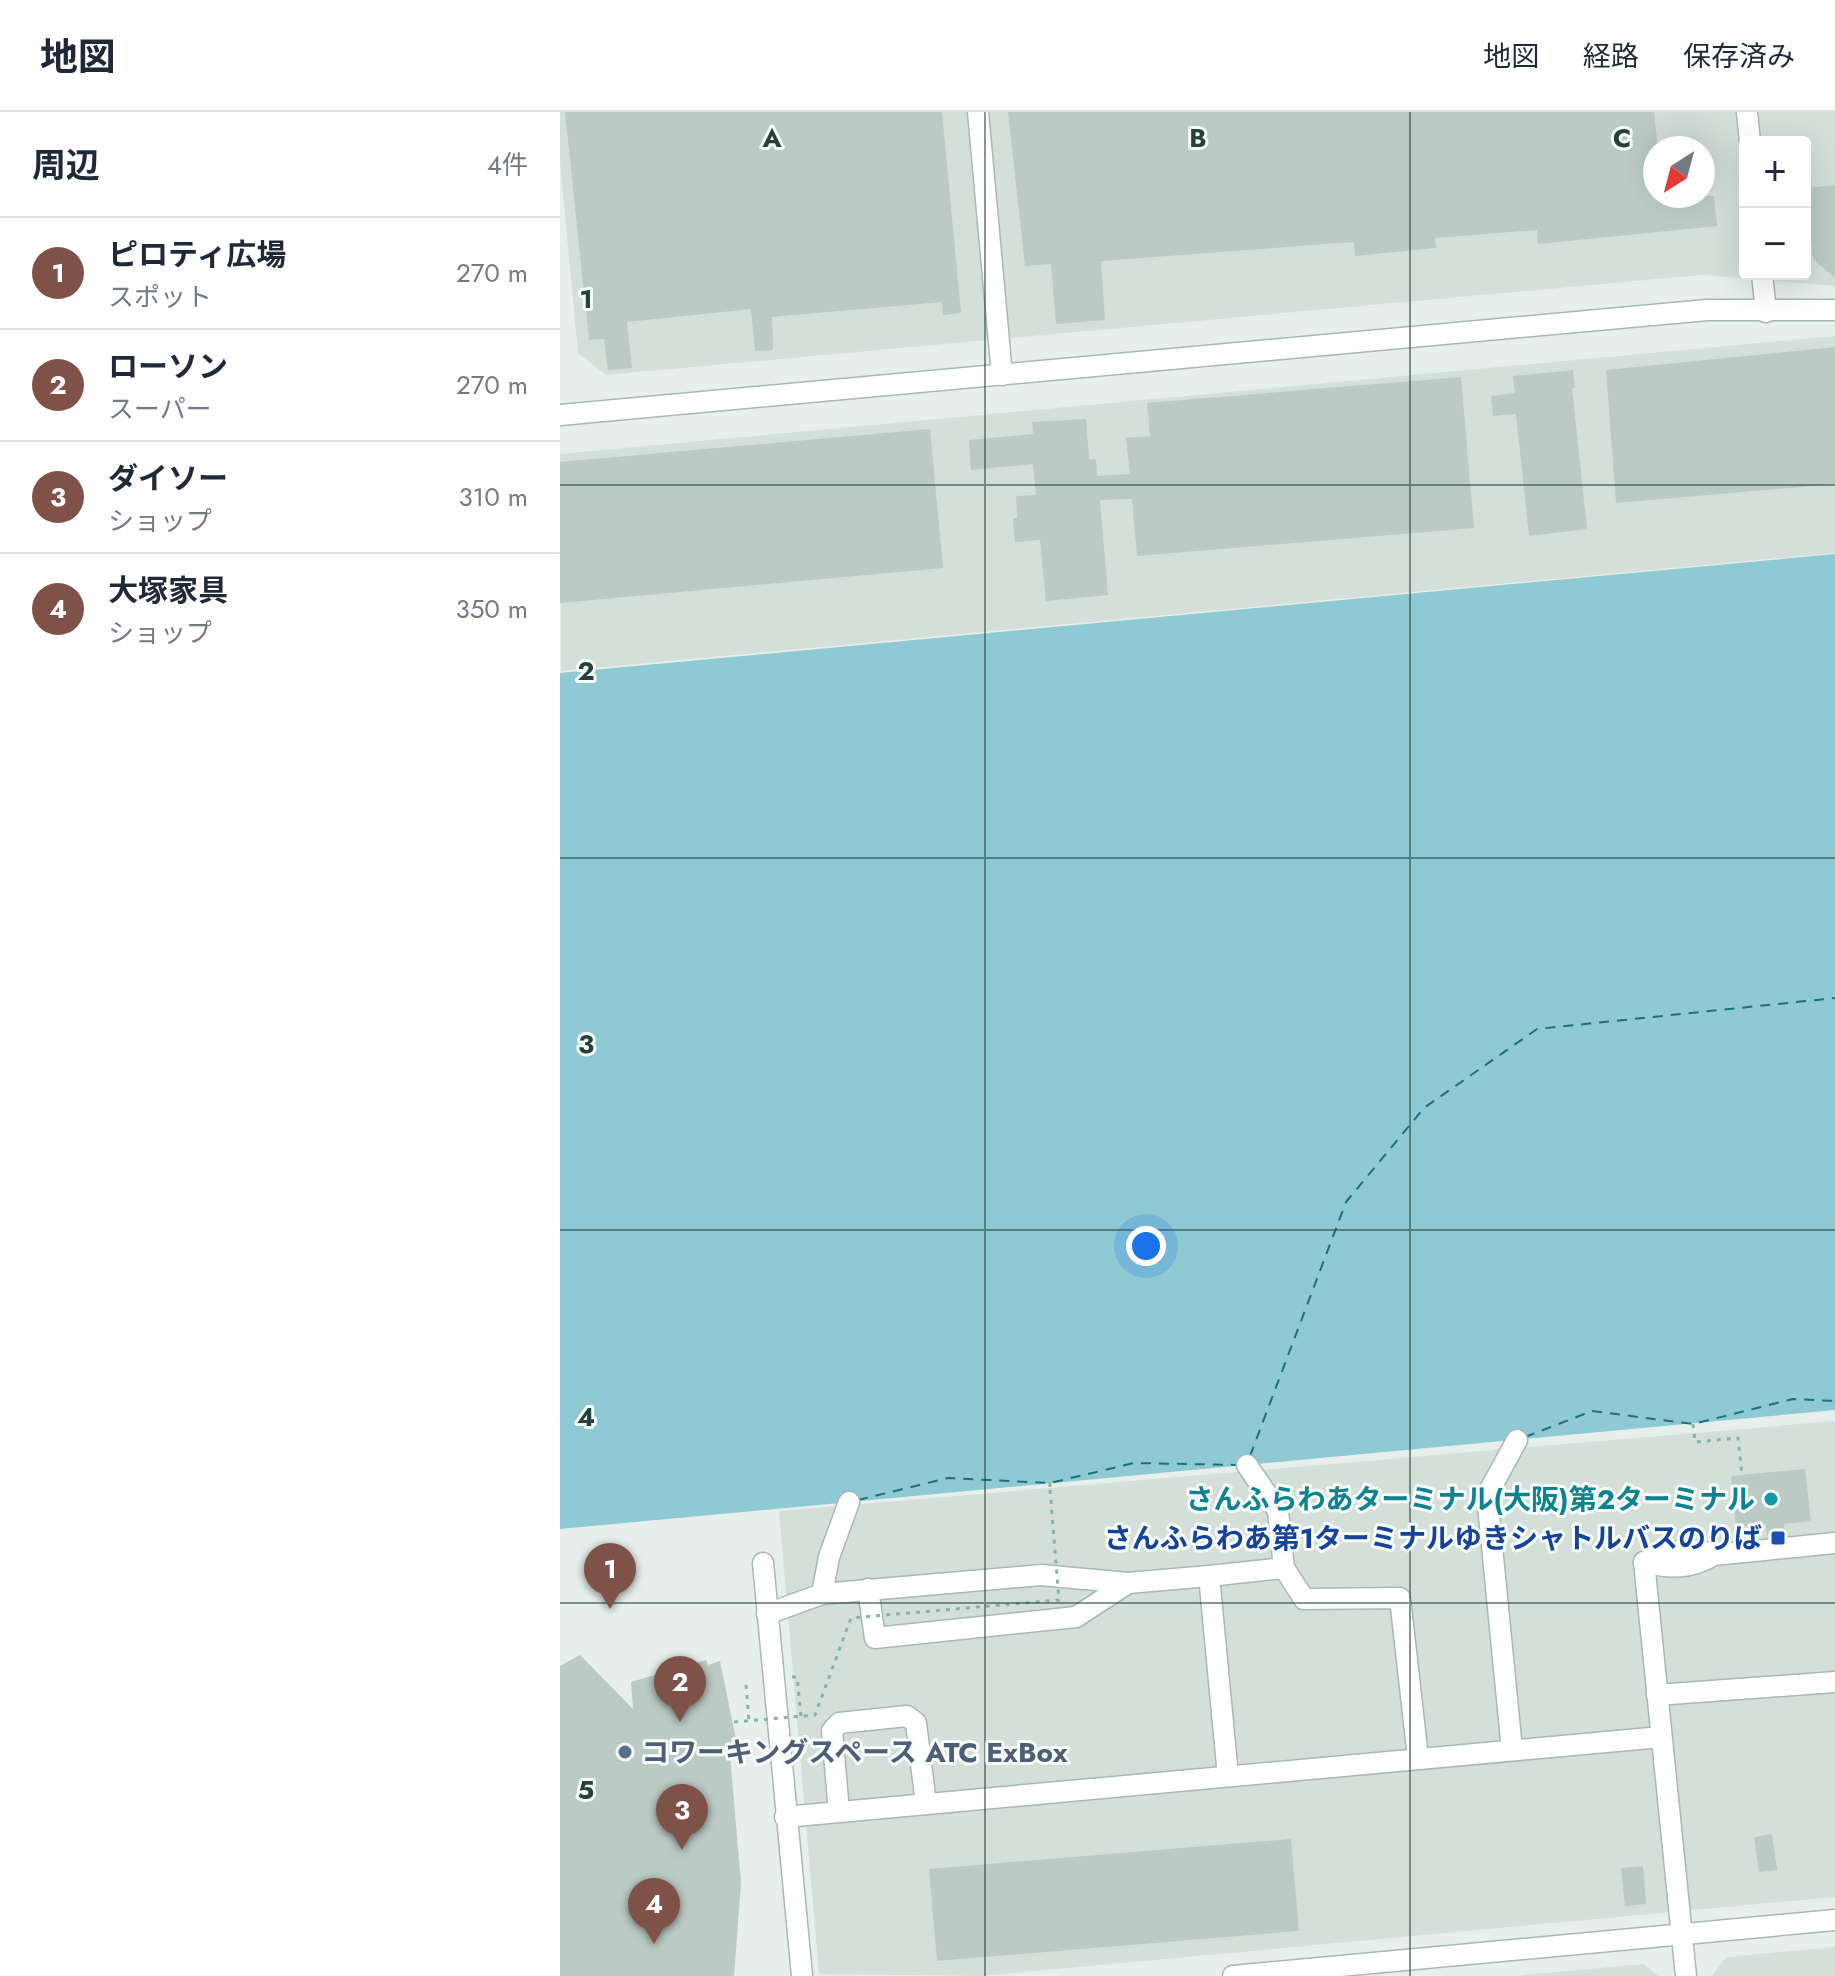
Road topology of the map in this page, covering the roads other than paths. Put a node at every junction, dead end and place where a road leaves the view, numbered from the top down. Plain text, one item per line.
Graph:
1 (978, 112) edge
2 (1747, 112) edge
3 (1749, 136) edge
4 (1763, 280) edge
5 (1835, 310) edge
6 (1766, 312) junction
7 (1002, 375) junction
8 (560, 415) edge
9 (1517, 1440) dead end
10 (1247, 1465) dead end
11 (849, 1502) dead end
12 (1835, 1543) edge
13 (763, 1563) dead end
14 (1284, 1568) junction
15 (1209, 1576) junction
16 (1128, 1583) junction
17 (868, 1589) junction
18 (822, 1594) junction
19 (767, 1614) junction
20 (1835, 1682) edge
21 (1657, 1695) junction
22 (1661, 1737) junction
23 (1512, 1750) junction
24 (1418, 1758) junction
25 (1228, 1776) junction
26 (926, 1804) junction
27 (839, 1812) junction
28 (785, 1817) junction
29 (1835, 1920) edge
30 (1681, 1934) junction
31 (802, 1976) edge
32 (1233, 1976) edge
33 (1686, 1976) edge

1 - 7 street
2 - 3 street
4 - 6 street
5 - 6 street
6 - 7 street
7 - 8 street
9 - 23 street
10 - 14 street
11 - 18 street
12 - 21 street
13 - 19 street
14 - 15 street
14 - 24 street
15 - 16 street
15 - 25 street
16 - 17 street
16 - 17 street
17 - 18 street
18 - 19 street
19 - 28 street
20 - 21 street
21 - 22 street
22 - 23 street
22 - 30 street
23 - 24 street
24 - 25 street
25 - 26 street
26 - 27 street
26 - 27 street
27 - 28 street
28 - 31 street
29 - 30 street
30 - 32 street
30 - 33 street

